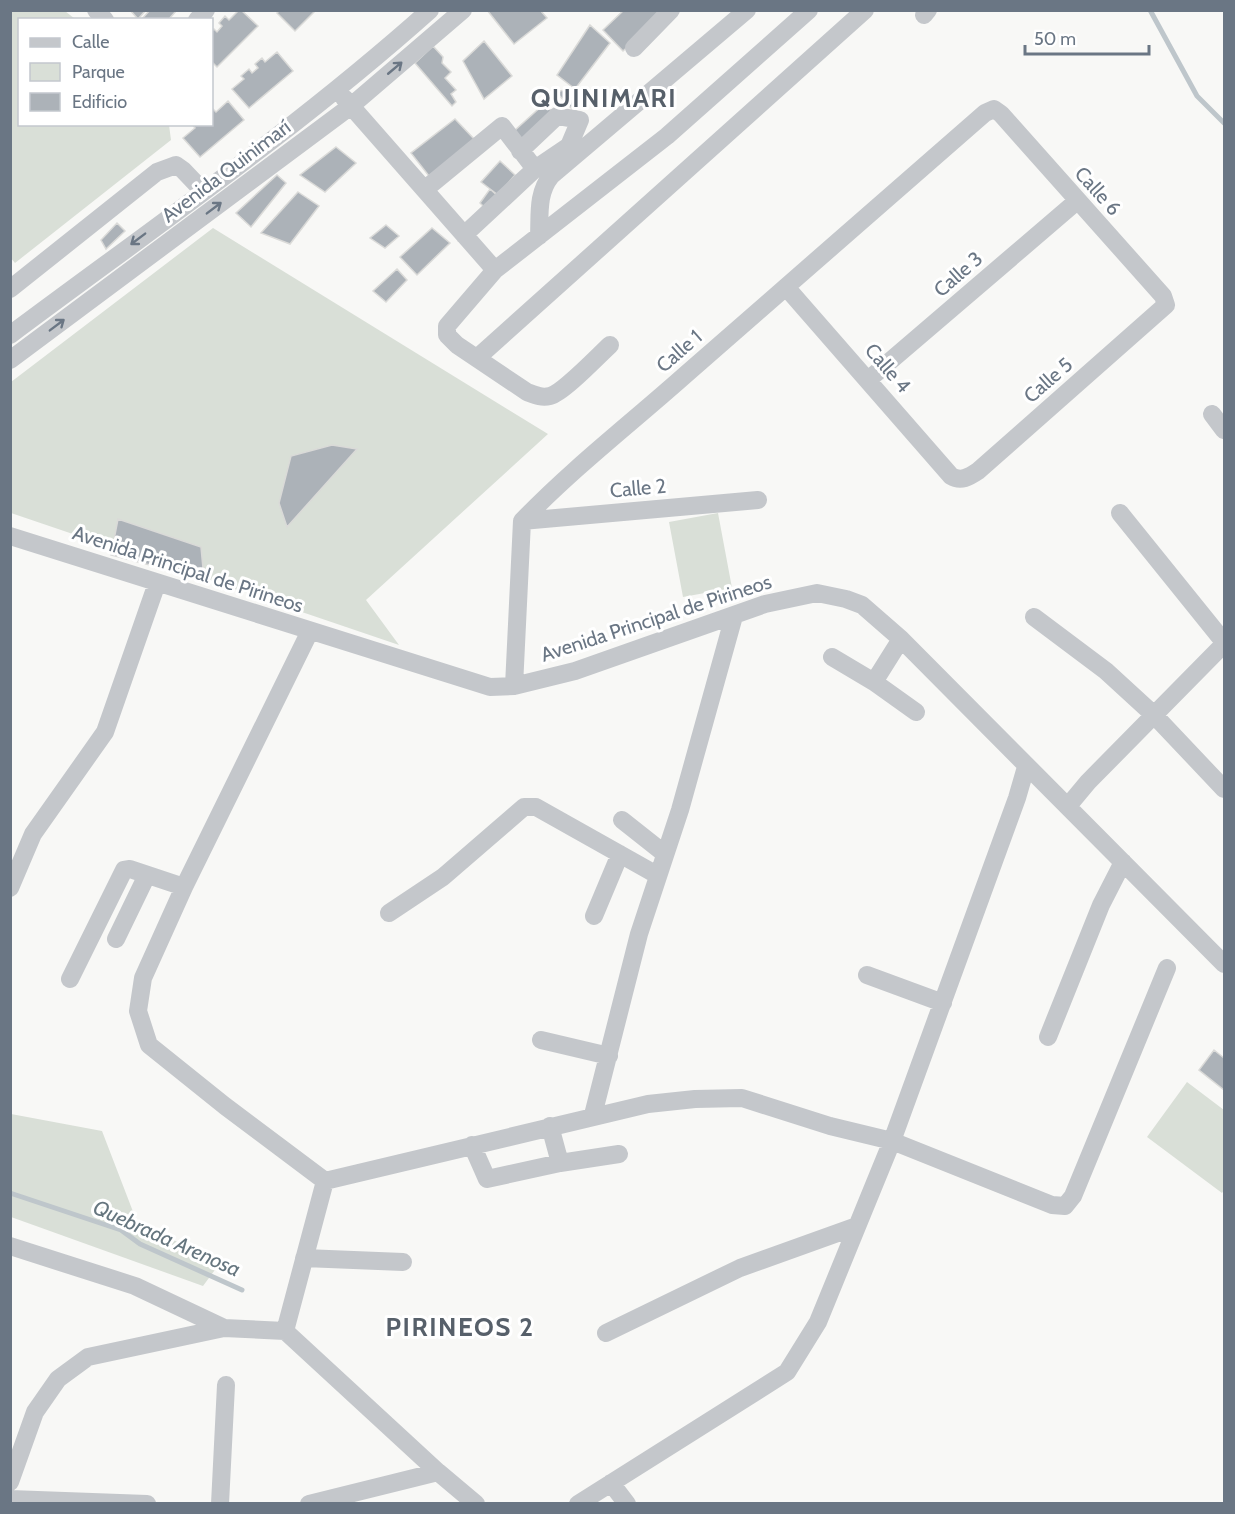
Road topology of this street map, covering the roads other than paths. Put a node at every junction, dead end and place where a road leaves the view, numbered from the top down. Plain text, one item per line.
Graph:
1 (430, 10) edge
2 (463, 10) edge
3 (671, 10) edge
4 (747, 10) edge
5 (809, 10) edge
6 (865, 10) edge
7 (634, 48) dead end
8 (335, 89) junction
9 (351, 106) junction
10 (994, 109) joint
11 (520, 151) junction
12 (535, 169) junction
13 (429, 186) dead end
14 (203, 191) junction
15 (1077, 201) junction
16 (464, 235) junction
17 (539, 236) junction
18 (495, 270) junction
19 (786, 287) junction
20 (10, 289) edge
21 (1166, 305) joint
22 (10, 335) edge
23 (610, 345) dead end
24 (477, 358) junction
25 (10, 360) edge
26 (868, 380) junction
27 (1212, 414) dead end
28 (1224, 430) edge
29 (956, 479) joint
30 (758, 500) dead end
31 (1120, 513) dead end
32 (522, 521) junction
33 (10, 536) edge
34 (157, 583) junction
35 (734, 616) junction
36 (1035, 617) dead end
37 (310, 631) junction
38 (901, 639) junction
39 (1224, 643) edge
40 (832, 657) dead end
41 (874, 681) junction
42 (514, 686) junction
43 (916, 712) dead end
44 (1154, 715) junction
45 (1026, 767) junction
46 (1224, 789) edge
47 (1068, 806) junction
48 (622, 820) dead end
49 (620, 854) junction
50 (665, 854) junction
51 (1123, 862) junction
52 (147, 874) junction
53 (657, 875) junction
54 (184, 887) junction
55 (10, 888) edge
56 (389, 913) dead end
57 (594, 916) dead end
58 (116, 939) dead end
59 (1224, 964) edge
60 (1167, 968) dead end
61 (867, 975) dead end
62 (70, 979) dead end
63 (943, 1003) junction
64 (1048, 1037) dead end
65 (541, 1040) dead end
66 (609, 1056) junction
67 (593, 1115) junction
68 (550, 1126) junction
69 (892, 1141) junction
70 (472, 1145) junction
71 (619, 1154) dead end
72 (560, 1163) junction
73 (325, 1181) junction
74 (857, 1226) junction
75 (10, 1246) edge
76 (304, 1258) junction
77 (403, 1262) dead end
78 (224, 1328) junction
79 (285, 1331) junction
80 (606, 1333) dead end
81 (226, 1385) dead end
82 (438, 1472) junction
83 (10, 1482) edge
84 (611, 1483) junction
85 (10, 1499) edge
86 (147, 1503) edge
87 (220, 1503) edge
88 (309, 1503) edge
89 (476, 1503) edge
90 (578, 1503) edge
91 (627, 1503) edge

1 - 8 street
9 -> 2 street, Avenida Quinimarí
3 - 7 street
4 - 17 street
5 - 17 street
6 - 24 street
8 - 9 street
8 - 14 street
9 - 16 street
25 -> 9 street, Avenida Quinimarí
10 - 15 street, Calle 6
10 - 19 street, Calle 1
11 - 12 street
11 - 12 street
11 - 13 street
12 - 16 street
14 - 20 street
14 -> 22 street
15 - 21 street, Calle 6
15 - 26 street, Calle 3
16 - 18 street
17 - 18 street
18 - 24 street
19 - 26 street, Calle 4
19 - 32 street, Calle 1
21 - 29 street, Calle 5
23 - 24 street
26 - 29 street, Calle 4
27 - 28 street
30 - 32 street, Calle 2
31 - 39 street
32 - 42 street
33 - 34 street, Avenida Principal de Pirineos
34 - 37 street, Avenida Principal de Pirineos
34 - 55 street
35 - 38 street, Avenida Principal de Pirineos
35 - 42 street, Avenida Principal de Pirineos
35 - 50 street
36 - 44 street
37 - 42 street, Avenida Principal de Pirineos
37 - 54 street
38 - 41 street
38 - 45 street, Avenida Principal de Pirineos
39 - 44 street
40 - 41 street
41 - 43 street
44 - 46 street
44 - 47 street
45 - 47 street, Avenida Principal de Pirineos
45 - 63 street
47 - 51 street, Avenida Principal de Pirineos
48 - 50 street
49 - 53 street
49 - 56 street
49 - 57 street
50 - 53 street
51 - 59 street, Avenida Principal de Pirineos
51 - 64 street
52 - 54 street
52 - 58 street
52 - 62 street
53 - 66 street
54 - 73 street
60 - 69 street
61 - 63 street
63 - 69 street
65 - 66 street
66 - 67 street
67 - 68 street
67 - 69 street
68 - 70 street
68 - 72 street
69 - 74 street
70 - 72 street
70 - 73 street
71 - 72 street
73 - 76 street
74 - 80 street
74 - 84 street
75 - 78 street
76 - 77 street
76 - 79 street
78 - 79 street
78 - 83 street
79 - 82 street
81 - 87 street
82 - 88 street
82 - 89 street
84 - 90 street
84 - 91 street
85 - 86 street

